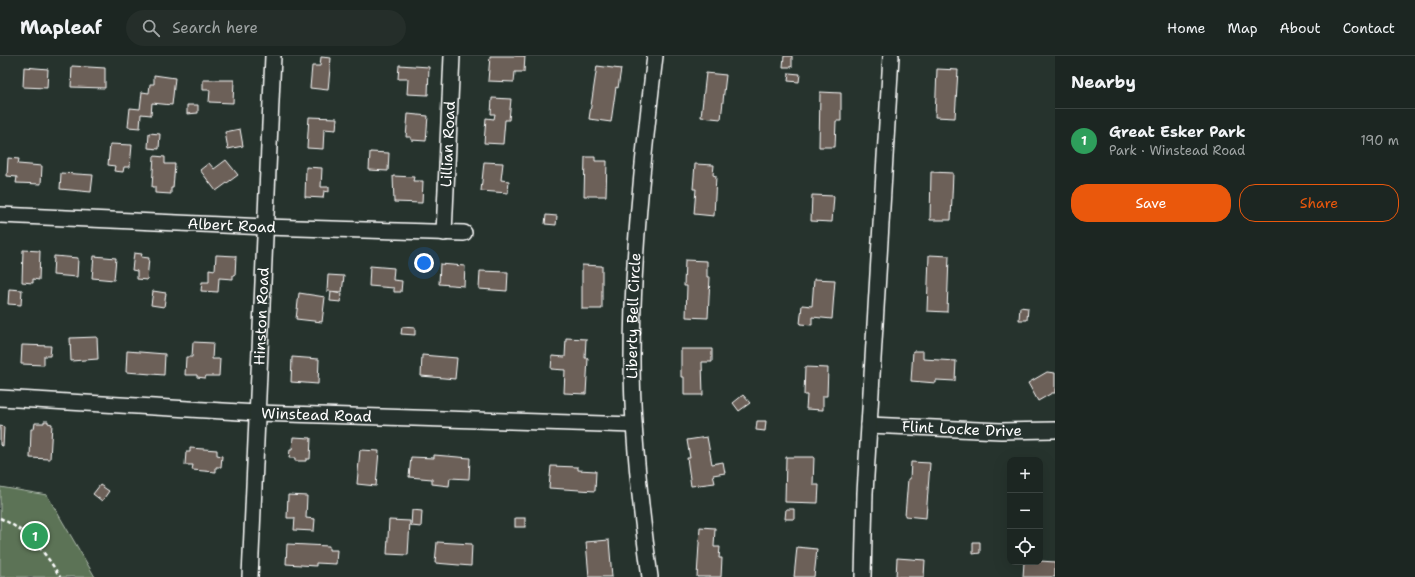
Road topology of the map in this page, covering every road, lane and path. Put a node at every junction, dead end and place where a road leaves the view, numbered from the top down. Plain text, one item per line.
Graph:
1 (273, 56) edge
2 (452, 56) edge
3 (655, 56) edge
4 (891, 56) edge
5 (0, 215) edge
6 (265, 227) junction
7 (444, 233) junction
8 (464, 233) dead end
9 (0, 398) edge
10 (257, 413) junction
11 (634, 425) junction
12 (869, 425) junction
13 (1055, 430) edge
14 (0, 518) edge
15 (60, 577) edge
16 (250, 577) edge
17 (650, 577) edge
18 (863, 577) edge

1 - 6 street, Hinston Road
2 - 7 street, Lillian Road
3 - 11 street, Liberty Bell Circle
4 - 12 street
5 - 6 street, Albert Road
6 - 7 street, Albert Road
6 - 10 street, Hinston Road
7 - 8 street, Albert Road
9 - 10 street, Winstead Road
10 - 11 street, Winstead Road
10 - 16 street, Hinston Road
11 - 17 street, Liberty Bell Circle
12 - 13 street, Flint Locke Drive
12 - 18 street
14 - 15 path

